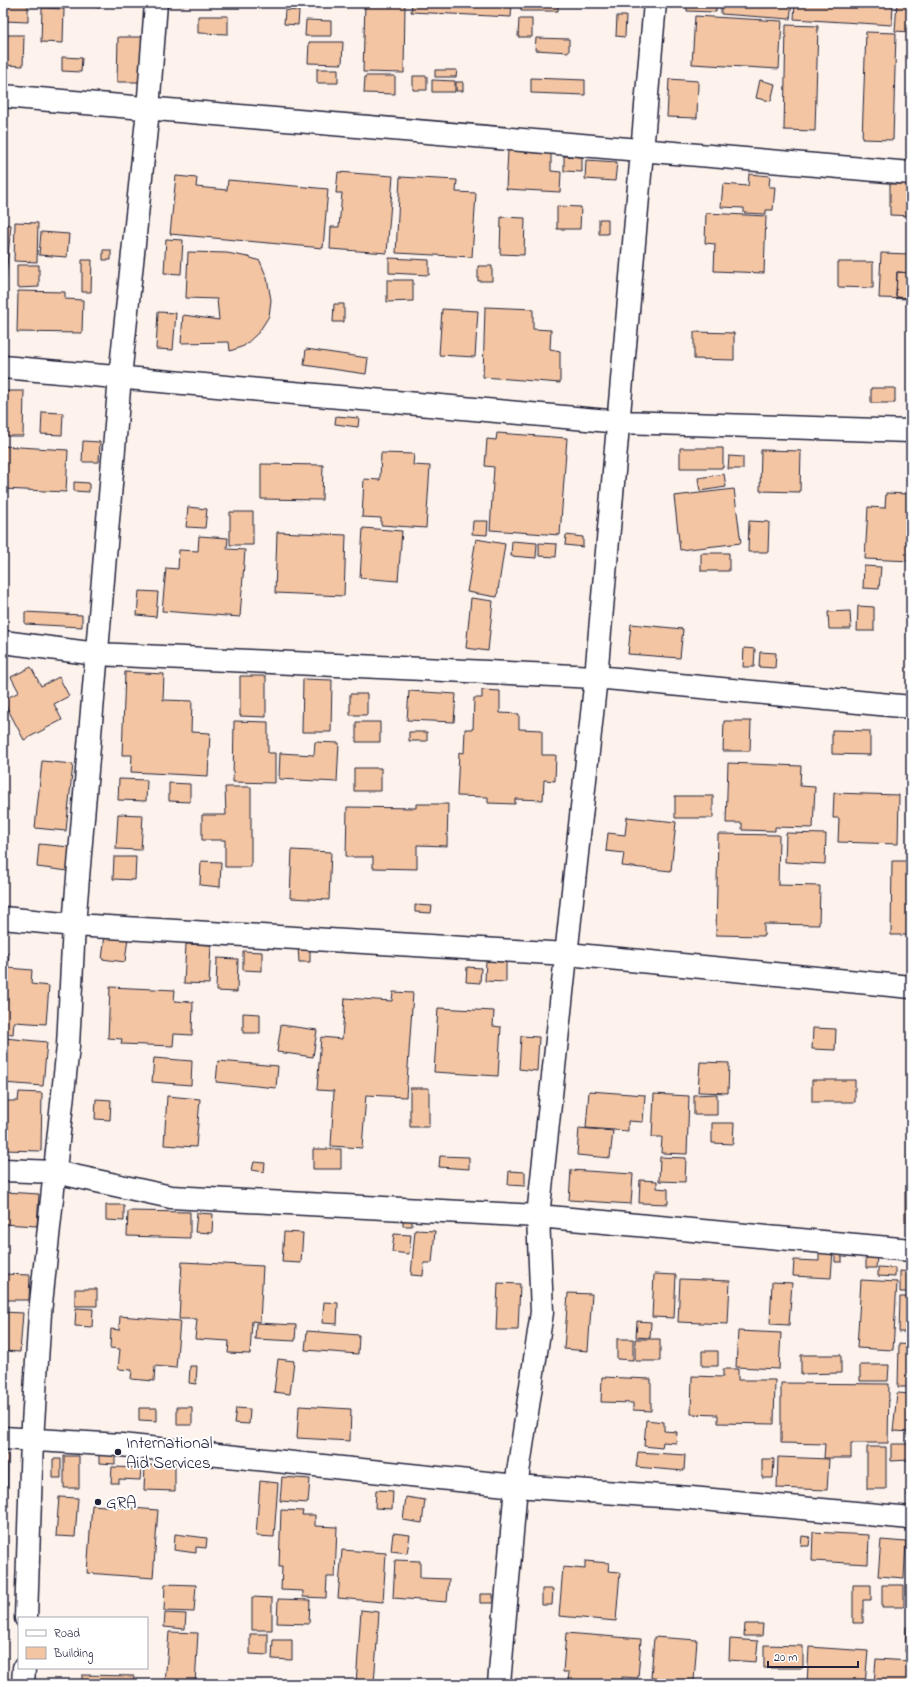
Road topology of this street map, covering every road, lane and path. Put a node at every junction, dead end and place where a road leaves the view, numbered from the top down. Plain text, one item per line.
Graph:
1 (156, 3) edge
2 (655, 3) edge
3 (3, 96) edge
4 (148, 110) junction
5 (642, 150) junction
6 (911, 174) edge
7 (3, 367) edge
8 (120, 377) junction
9 (620, 422) junction
10 (911, 431) edge
11 (3, 642) edge
12 (97, 654) junction
13 (596, 677) junction
14 (911, 707) edge
15 (3, 918) edge
16 (74, 925) junction
17 (567, 954) junction
18 (911, 987) edge
19 (3, 1170) edge
20 (55, 1172) junction
21 (538, 1216) junction
22 (911, 1250) edge
23 (3, 1438) edge
24 (32, 1440) junction
25 (516, 1486) junction
26 (911, 1518) edge
27 (26, 1617) edge
28 (24, 1669) edge
29 (23, 1684) edge
30 (499, 1684) edge

1 - 4 street
2 - 5 street
3 - 4 street
4 - 5 street
4 - 8 street
5 - 6 street
5 - 9 street
7 - 8 street
8 - 9 street
8 - 12 street
9 - 10 street
9 - 13 street
11 - 12 street
12 - 13 street
12 - 16 street
13 - 14 street
13 - 17 street
15 - 16 street
16 - 17 street
16 - 20 street
17 - 18 street
17 - 21 street
19 - 20 street
20 - 21 street
20 - 24 street
21 - 22 street
21 - 25 street
23 - 24 street
24 - 25 street
24 - 27 street
25 - 26 street
25 - 30 street
28 - 29 street

